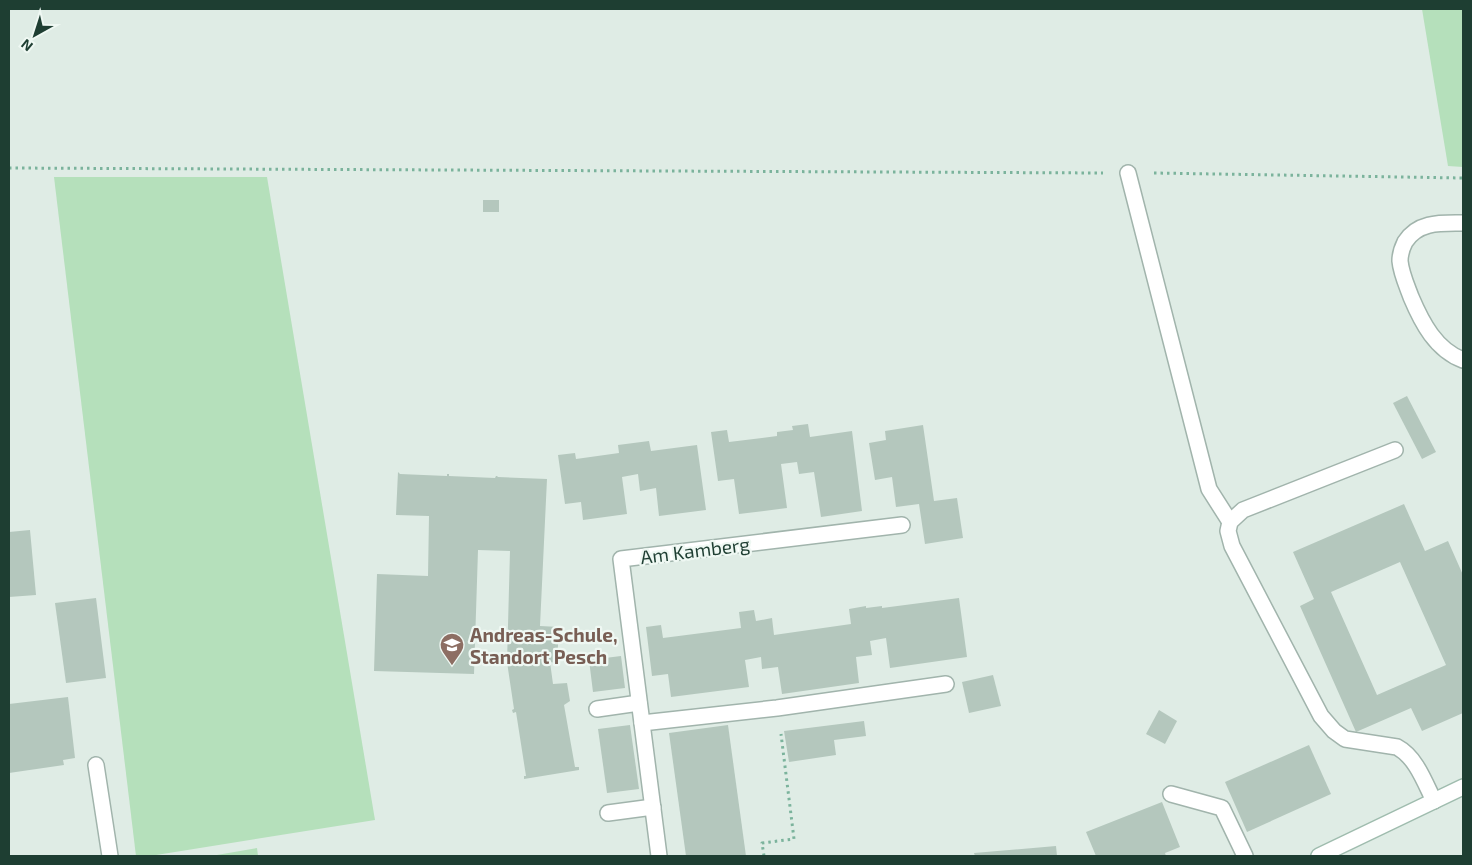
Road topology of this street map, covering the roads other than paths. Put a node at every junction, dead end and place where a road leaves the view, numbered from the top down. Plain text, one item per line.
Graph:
1 (1128, 173) road end
2 (1463, 223) edge
3 (1463, 360) edge
4 (1394, 450) dead end
5 (1230, 522) junction
6 (902, 525) dead end
7 (946, 684) dead end
8 (639, 703) junction
9 (597, 709) dead end
10 (642, 723) junction
11 (96, 765) dead end
12 (1463, 787) edge
13 (1171, 794) dead end
14 (1434, 801) junction
15 (653, 807) junction
16 (608, 813) dead end
17 (1335, 853) edge
18 (110, 856) edge
19 (659, 856) edge
20 (1245, 856) edge
21 (1319, 856) edge

1 - 5 street
2 - 3 street
4 - 5 street
5 - 14 street
6 - 8 street, Am Kamberg
7 - 10 street
8 - 9 street
8 - 10 street, Am Kamberg
10 - 15 street, Am Kamberg
11 - 18 street
12 - 14 street
13 - 20 street
14 - 17 street
15 - 16 street
15 - 19 street, Am Kamberg
17 - 21 street

